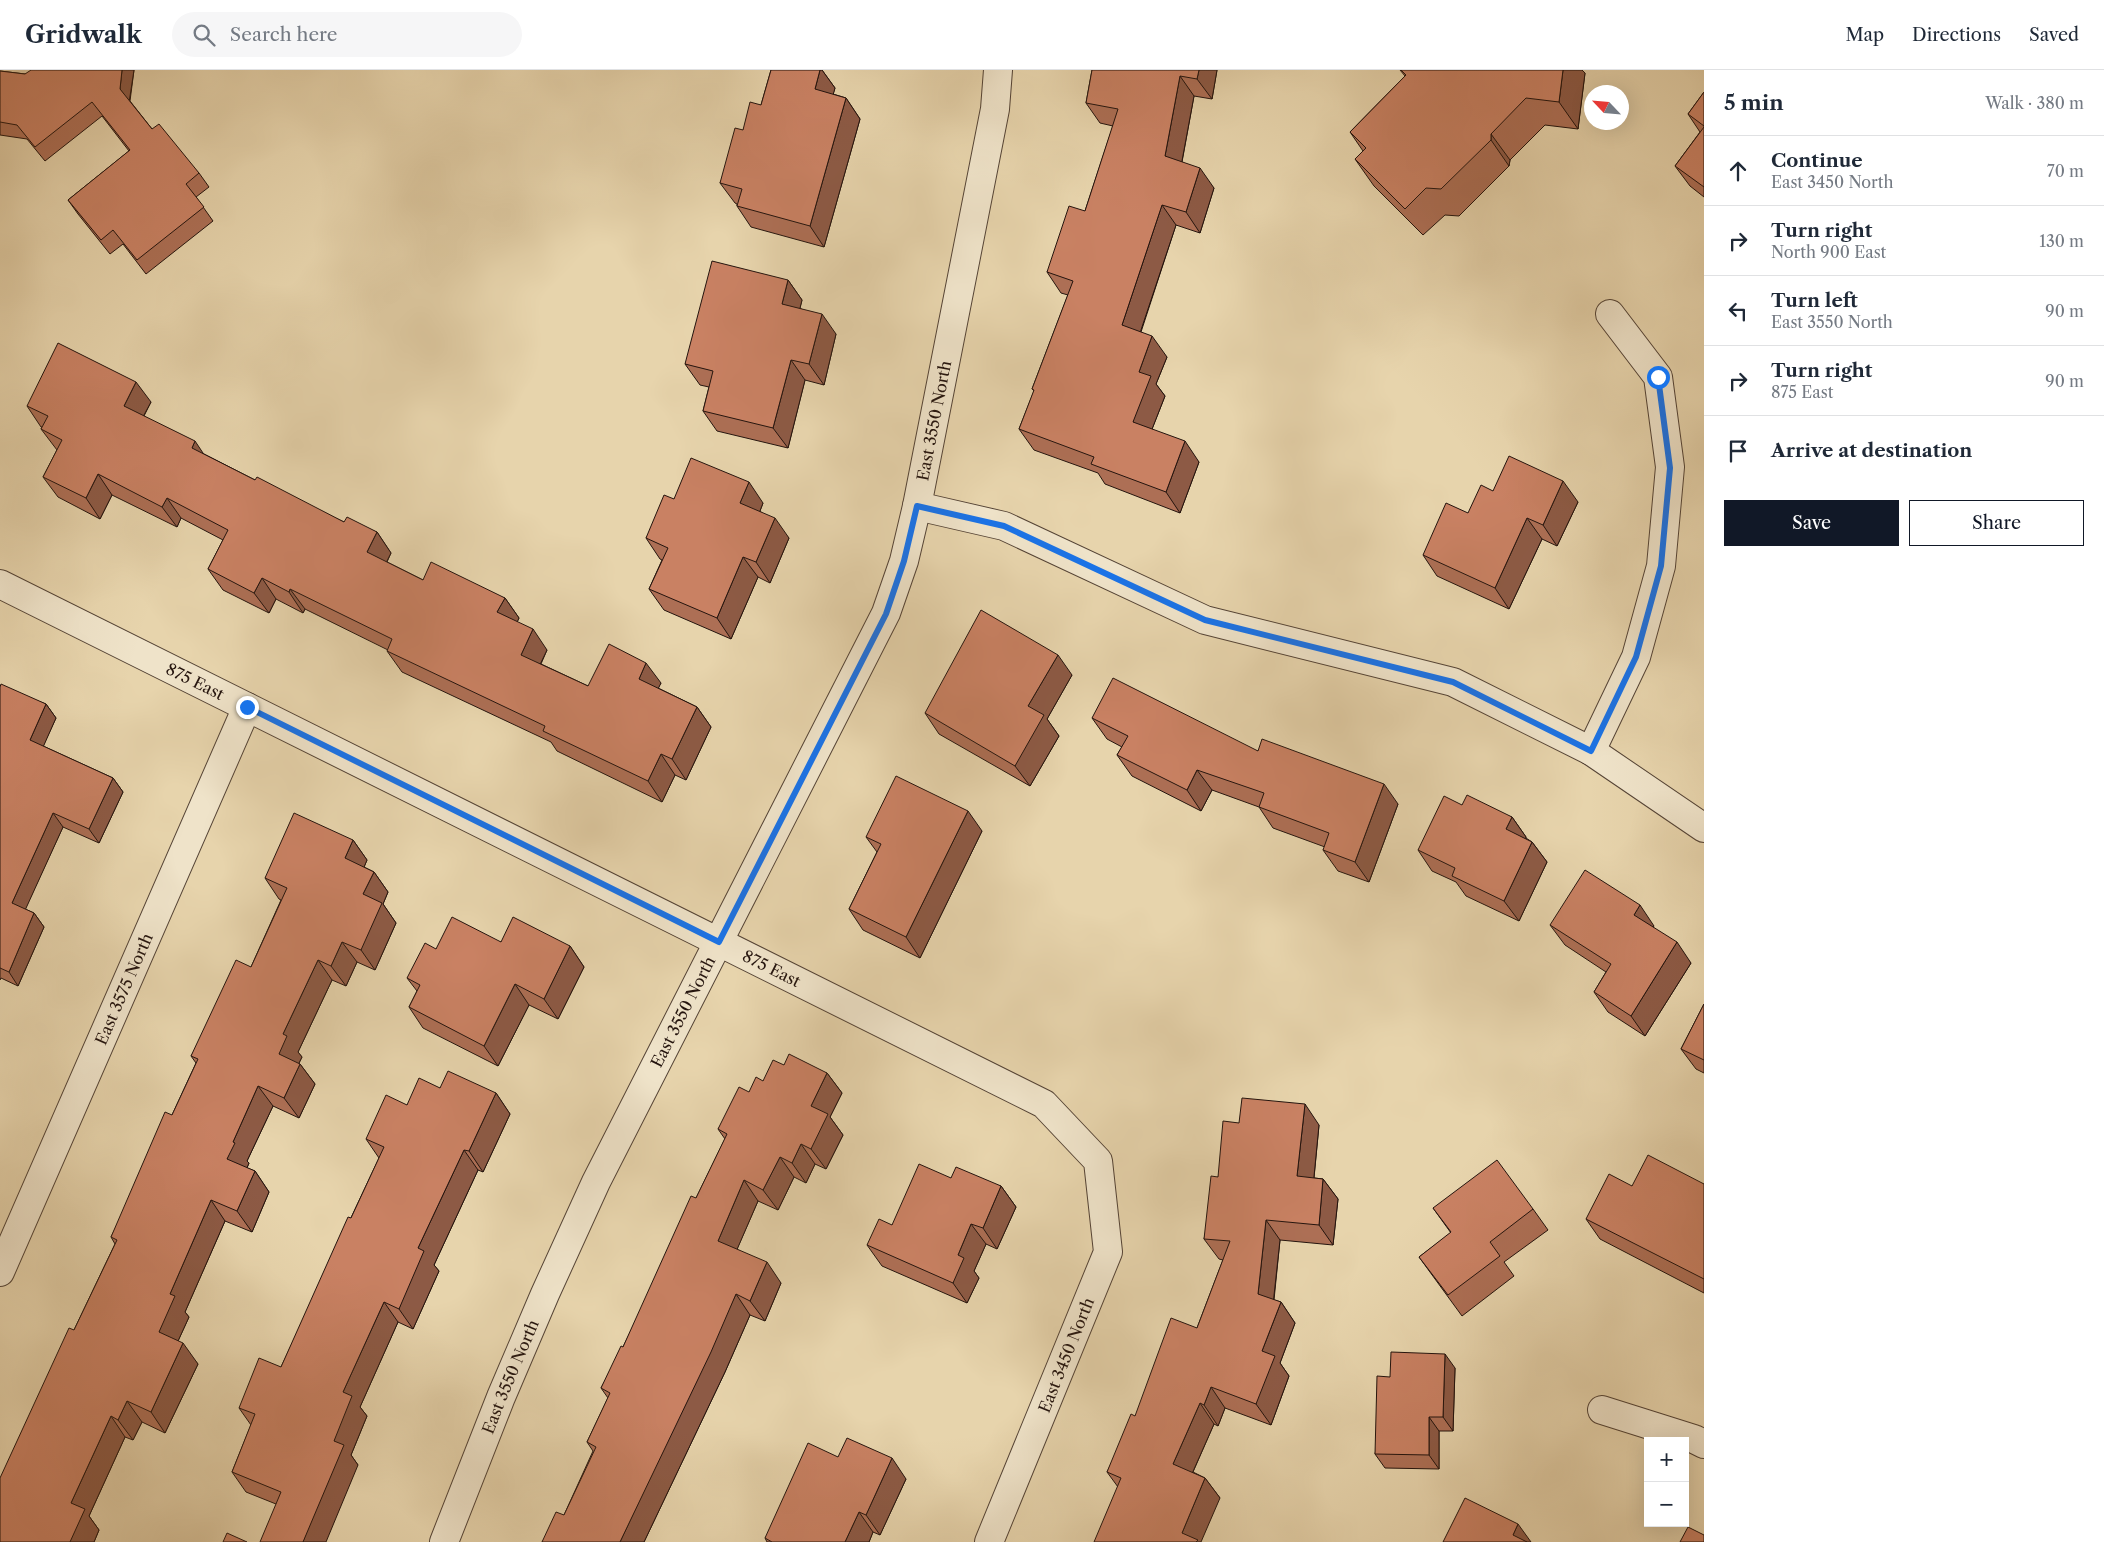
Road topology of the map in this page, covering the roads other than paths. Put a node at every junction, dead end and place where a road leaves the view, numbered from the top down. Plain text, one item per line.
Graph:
1 (998, 70) edge
2 (1610, 314) dead end
3 (917, 506) junction
4 (0, 584) edge
5 (247, 707) junction
6 (1591, 751) junction
7 (1704, 828) edge
8 (719, 942) junction
9 (1098, 1161) joint
10 (0, 1272) edge
11 (1602, 1410) dead end
12 (1704, 1444) edge
13 (444, 1542) edge
14 (990, 1542) edge

1 - 3 street, East 3550 North
2 - 6 street
3 - 6 street
3 - 8 street, East 3550 North
4 - 5 street, 875 East
5 - 8 street, 875 East
5 - 10 street, East 3575 North
6 - 7 street
8 - 9 street, 875 East
8 - 13 street, East 3550 North
9 - 14 street, East 3450 North
11 - 12 street

